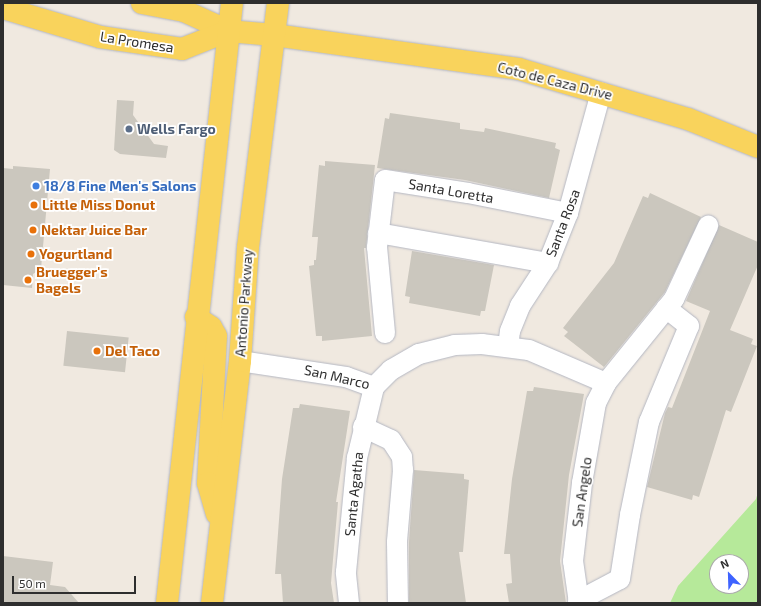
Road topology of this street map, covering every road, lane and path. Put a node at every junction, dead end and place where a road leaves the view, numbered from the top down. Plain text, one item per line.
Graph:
1 (142, 3) edge
2 (232, 3) edge
3 (278, 3) edge
4 (3, 8) edge
5 (228, 31) junction
6 (274, 35) junction
7 (601, 92) junction
8 (758, 147) edge
9 (568, 214) junction
10 (708, 226) dead end
11 (378, 233) junction
12 (548, 262) junction
13 (666, 308) junction
14 (196, 317) junction
15 (384, 333) dead end
16 (508, 346) junction
17 (240, 361) junction
18 (606, 383) junction
19 (374, 387) junction
20 (363, 427) junction
21 (220, 525) junction
22 (578, 602) edge
23 (167, 603) edge
24 (212, 603) edge
25 (349, 603) edge
26 (398, 603) edge

1 - 5 main road
2 - 5 main road
3 - 6 main road, Antonio Parkway
4 - 5 main road, La Promesa
5 - 6 main road, Coto de Caza Drive
5 - 14 main road
6 - 7 main road, Coto de Caza Drive
6 - 17 main road, Antonio Parkway
7 - 8 main road, Coto de Caza Drive
7 - 9 street, Santa Rosa
9 - 11 street, Santa Loretta
9 - 12 street, Santa Rosa
10 - 13 street, San Angelo
11 - 12 street
11 - 15 street, Santa Loretta
12 - 16 street, Santa Rosa
13 - 18 street, San Angelo
13 - 22 street
14 - 21 main road
14 - 23 main road
16 - 18 street, San Marco
16 - 19 street, San Marco
17 - 19 street, San Marco
17 - 21 main road, Antonio Parkway
18 - 22 street, San Angelo
19 - 20 street, Santa Agatha
20 - 25 street, Santa Agatha
20 - 26 street
21 - 24 main road, Antonio Parkway

